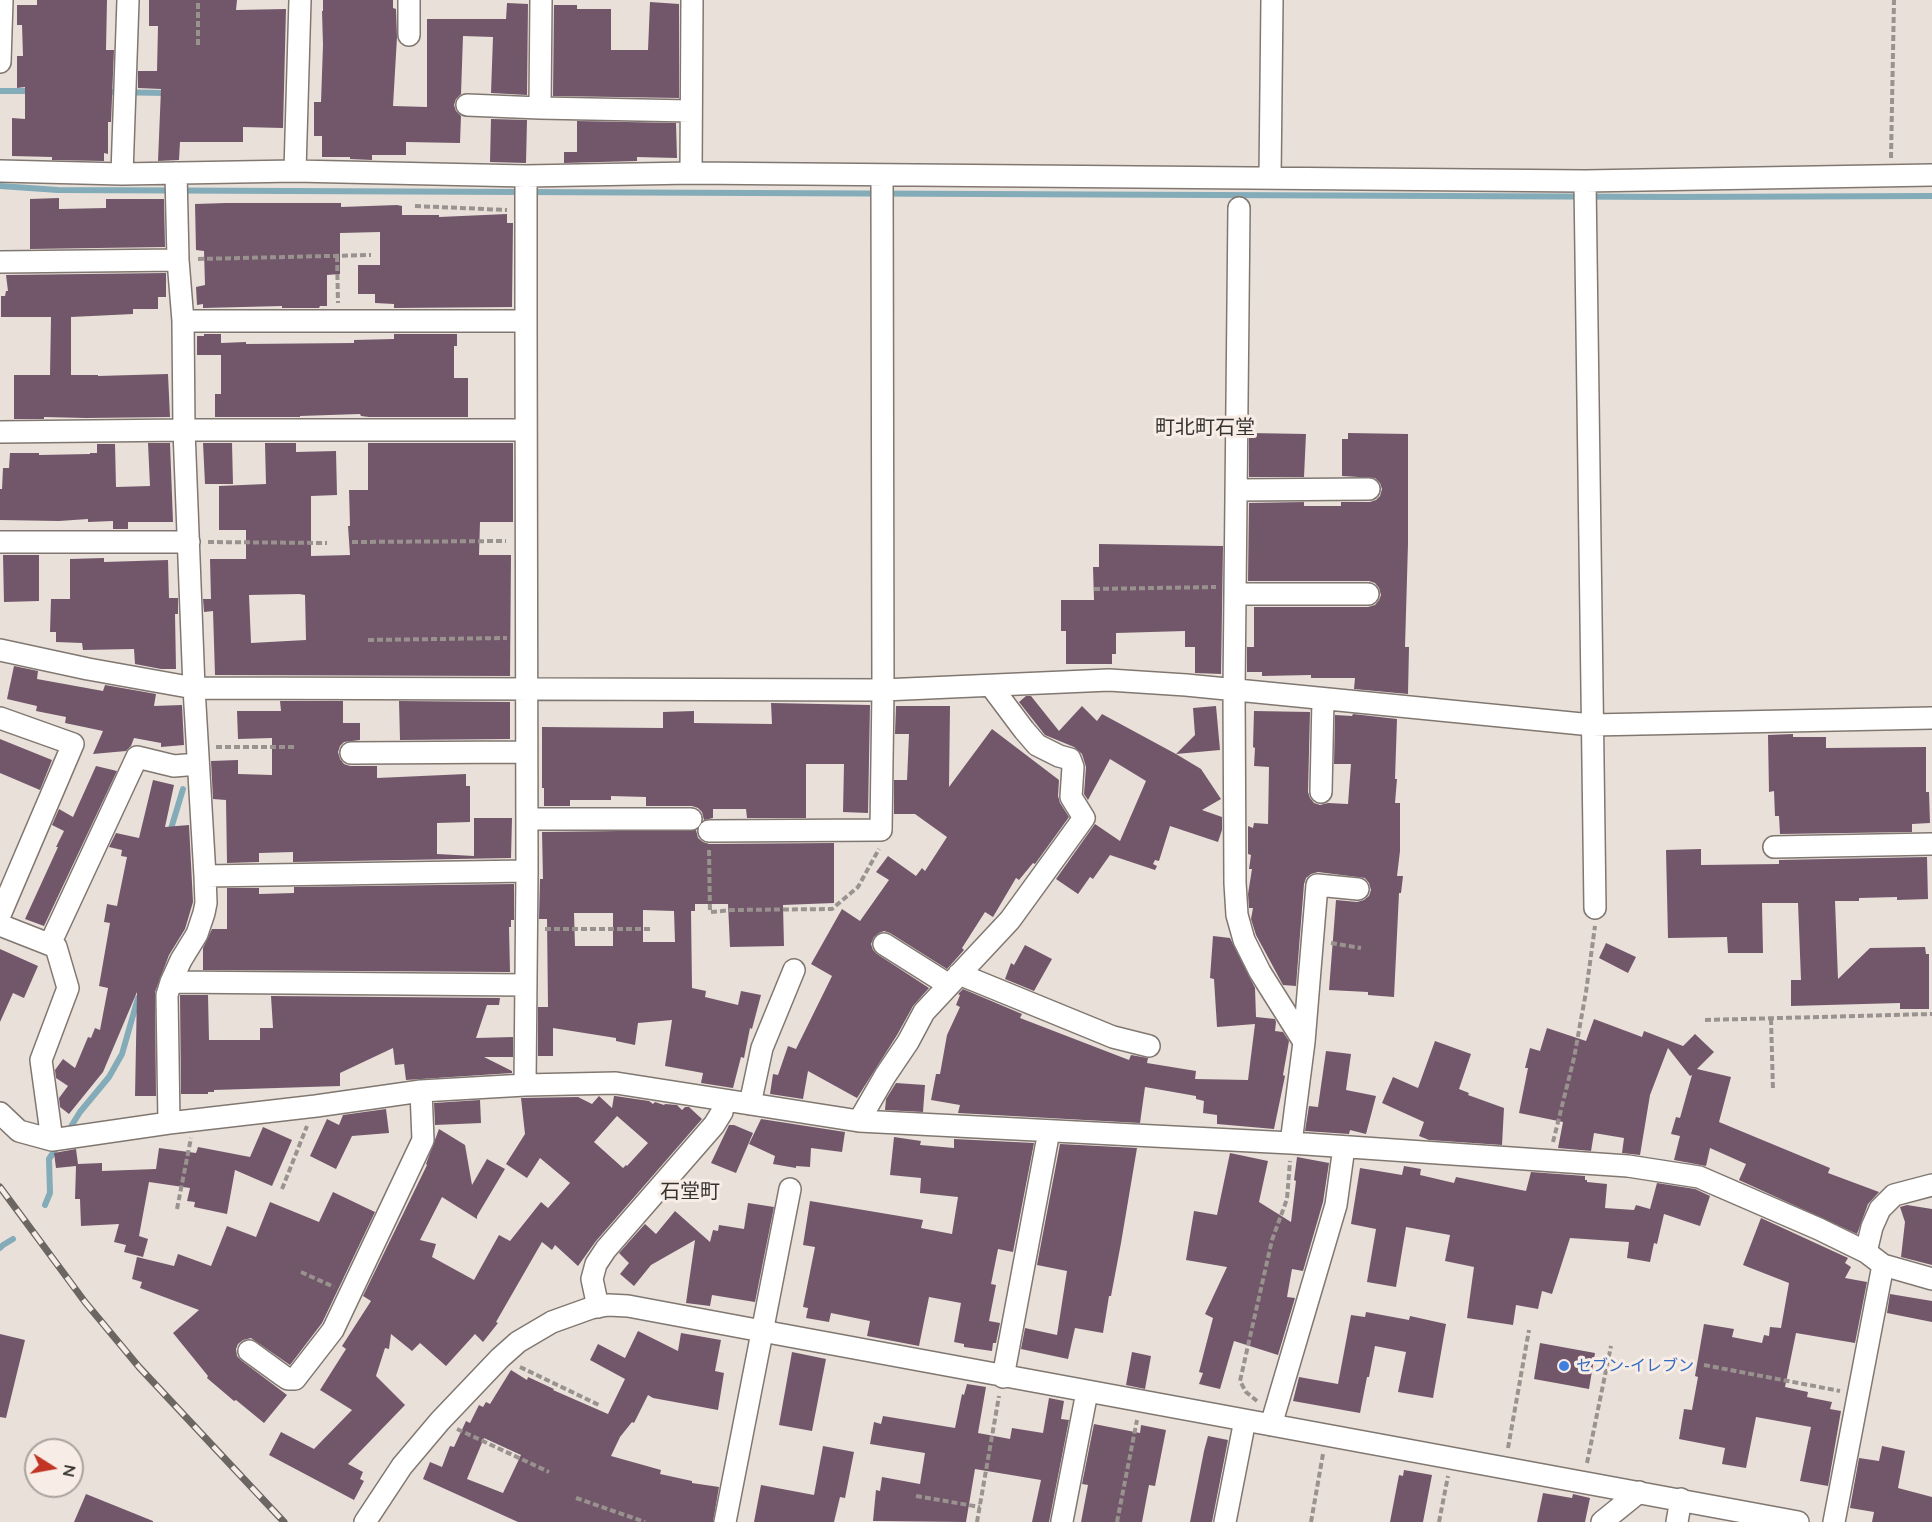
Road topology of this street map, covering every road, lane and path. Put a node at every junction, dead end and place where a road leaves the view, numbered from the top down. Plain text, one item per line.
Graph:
1 (2, 0) edge
2 (128, 0) edge
3 (198, 0) edge
4 (300, 0) edge
5 (409, 0) edge
6 (541, 0) edge
7 (692, 0) edge
8 (1272, 0) edge
9 (1894, 0) edge
10 (409, 35) dead end
11 (198, 45) dead end
12 (0, 62) edge
13 (467, 105) dead end
14 (540, 108) junction
15 (690, 111) junction
16 (0, 171) edge
17 (295, 171) junction
18 (691, 173) junction
19 (122, 174) junction
20 (1932, 175) edge
21 (1891, 177) junction
22 (1270, 178) junction
23 (176, 179) junction
24 (882, 181) junction
25 (1585, 181) junction
26 (526, 193) junction
27 (415, 206) dead end
28 (1239, 208) dead end
29 (371, 255) dead end
30 (337, 256) junction
31 (178, 260) junction
32 (0, 262) edge
33 (183, 321) junction
34 (338, 321) junction
35 (526, 321) junction
36 (184, 430) junction
37 (525, 430) junction
38 (0, 432) edge
39 (1369, 489) dead end
40 (1237, 490) junction
41 (525, 541) junction
42 (0, 542) edge
43 (189, 542) junction
44 (352, 542) dead end
45 (327, 543) dead end
46 (1094, 590) dead end
47 (1235, 590) junction
48 (1368, 594) dead end
49 (525, 638) junction
50 (368, 640) dead end
51 (0, 650) edge
52 (991, 686) junction
53 (194, 688) junction
54 (526, 689) junction
55 (883, 690) junction
56 (1233, 691) junction
57 (1323, 699) junction
58 (0, 718) edge
59 (1932, 718) edge
60 (1592, 725) junction
61 (296, 747) dead end
62 (526, 752) junction
63 (351, 753) dead end
64 (198, 756) junction
65 (1321, 792) dead end
66 (527, 819) junction
67 (690, 819) dead end
68 (881, 830) junction
69 (709, 831) joint
70 (1932, 844) edge
71 (1774, 848) dead end
72 (527, 872) junction
73 (205, 876) junction
74 (1358, 889) dead end
75 (1595, 908) joint
76 (0, 915) edge
77 (0, 925) edge
78 (652, 929) dead end
79 (526, 930) junction
80 (1312, 940) junction
81 (50, 944) junction
82 (884, 944) dead end
83 (1361, 948) dead end
84 (794, 970) dead end
85 (954, 980) junction
86 (171, 982) junction
87 (526, 985) junction
88 (1932, 1014) edge
89 (1771, 1019) junction
90 (1705, 1020) dead end
91 (1304, 1042) junction
92 (1149, 1046) dead end
93 (525, 1084) junction
94 (1773, 1090) dead end
95 (421, 1091) junction
96 (724, 1100) junction
97 (750, 1104) junction
98 (316, 1106) junction
99 (0, 1113) edge
100 (195, 1120) junction
101 (859, 1121) junction
102 (169, 1123) junction
103 (1049, 1131) junction
104 (52, 1140) junction
105 (1291, 1143) junction
106 (1344, 1147) junction
107 (1549, 1161) junction
108 (1932, 1185) edge
109 (790, 1189) dead end
110 (282, 1190) dead end
111 (177, 1209) dead end
112 (1866, 1252) junction
113 (1883, 1265) junction
114 (301, 1272) dead end
115 (1932, 1279) edge
116 (351, 1294) junction
117 (598, 1307) junction
118 (1529, 1330) dead end
119 (762, 1331) junction
120 (1611, 1346) dead end
121 (249, 1351) dead end
122 (500, 1358) junction
123 (1704, 1365) dead end
124 (1003, 1377) junction
125 (1087, 1392) junction
126 (1858, 1395) junction
127 (1141, 1402) junction
128 (601, 1406) dead end
129 (1245, 1420) junction
130 (1272, 1420) junction
131 (440, 1421) junction
132 (1326, 1435) junction
133 (1452, 1458) junction
134 (1504, 1467) junction
135 (549, 1472) dead end
136 (1584, 1482) junction
137 (1639, 1492) junction
138 (916, 1496) dead end
139 (576, 1498) dead end
140 (1681, 1499) junction
141 (980, 1507) junction
142 (1062, 1521) edge
143 (365, 1522) edge
144 (645, 1522) edge
145 (725, 1522) edge
146 (977, 1522) edge
147 (1118, 1522) edge
148 (1226, 1522) edge
149 (1311, 1522) edge
150 (1439, 1522) edge
151 (1602, 1522) edge
152 (1677, 1522) edge
153 (1798, 1522) edge
154 (1834, 1522) edge

1 - 12 street
2 - 19 street
3 - 11 path
4 - 17 street
5 - 10 street
6 - 14 street
7 - 15 street
8 - 22 street
9 - 21 path
13 - 14 street
14 - 15 street
15 - 18 street
16 - 19 street
17 - 23 street
17 - 26 street
18 - 24 street
18 - 26 street
19 - 23 street
20 - 21 street
21 - 25 street
22 - 24 street
22 - 25 street
23 - 31 street
24 - 55 street
25 - 60 street
26 - 27 path
26 - 35 street
28 - 40 street
29 - 30 path
30 - 31 path
30 - 34 path
31 - 32 street
31 - 33 street
33 - 34 street
33 - 36 street
34 - 35 street
35 - 37 street
36 - 37 street
36 - 38 street
36 - 43 street
37 - 41 street
39 - 40 street
40 - 47 street
41 - 44 path
41 - 49 street
42 - 43 street
43 - 45 path
43 - 53 street
46 - 47 path
47 - 48 street
47 - 56 street
49 - 50 path
49 - 54 street
51 - 53 street
52 - 55 street
52 - 56 street
52 - 85 street
53 - 54 street
53 - 64 street
54 - 55 street
54 - 62 street
55 - 68 street
56 - 57 street
56 - 91 street
57 - 60 street
57 - 65 street
58 - 76 street
59 - 60 street
60 - 75 street
61 - 64 path
62 - 63 street
62 - 66 street
64 - 73 street
64 - 81 street
66 - 67 street
66 - 72 street
68 - 69 street
68 - 69 path
70 - 71 street
72 - 73 street
72 - 79 street
73 - 86 street
74 - 80 street
75 - 107 path
77 - 81 street
78 - 79 path
79 - 87 street
80 - 83 path
80 - 91 street
81 - 104 street
82 - 85 street
84 - 97 street
85 - 92 street
85 - 101 street
86 - 87 street
86 - 102 street
87 - 93 street
88 - 89 path
89 - 90 path
89 - 94 path
91 - 105 street
93 - 95 street
93 - 96 street
95 - 98 street
95 - 116 street
96 - 97 street
96 - 117 street
97 - 101 street
98 - 100 street
98 - 110 path
99 - 104 street
100 - 102 street
100 - 111 path
101 - 103 street
102 - 104 street
103 - 105 street
103 - 124 street
105 - 106 street
105 - 130 path
106 - 107 street
106 - 130 street
107 - 112 street
108 - 112 street
109 - 119 street
112 - 113 street
113 - 115 street
113 - 126 street
114 - 116 path
116 - 121 street
117 - 119 street
117 - 122 street
118 - 134 path
119 - 124 street
119 - 145 street
120 - 136 path
122 - 128 path
122 - 131 street
123 - 126 path
124 - 125 street
124 - 141 path
125 - 127 street
125 - 142 street
126 - 154 street
127 - 129 street
127 - 147 path
129 - 130 street
129 - 148 street
130 - 132 street
131 - 135 path
131 - 143 street
132 - 133 street
132 - 149 path
133 - 134 street
133 - 150 path
134 - 136 street
136 - 137 street
137 - 140 street
137 - 151 street
138 - 141 path
139 - 144 path
140 - 152 street
140 - 153 street
141 - 146 path

